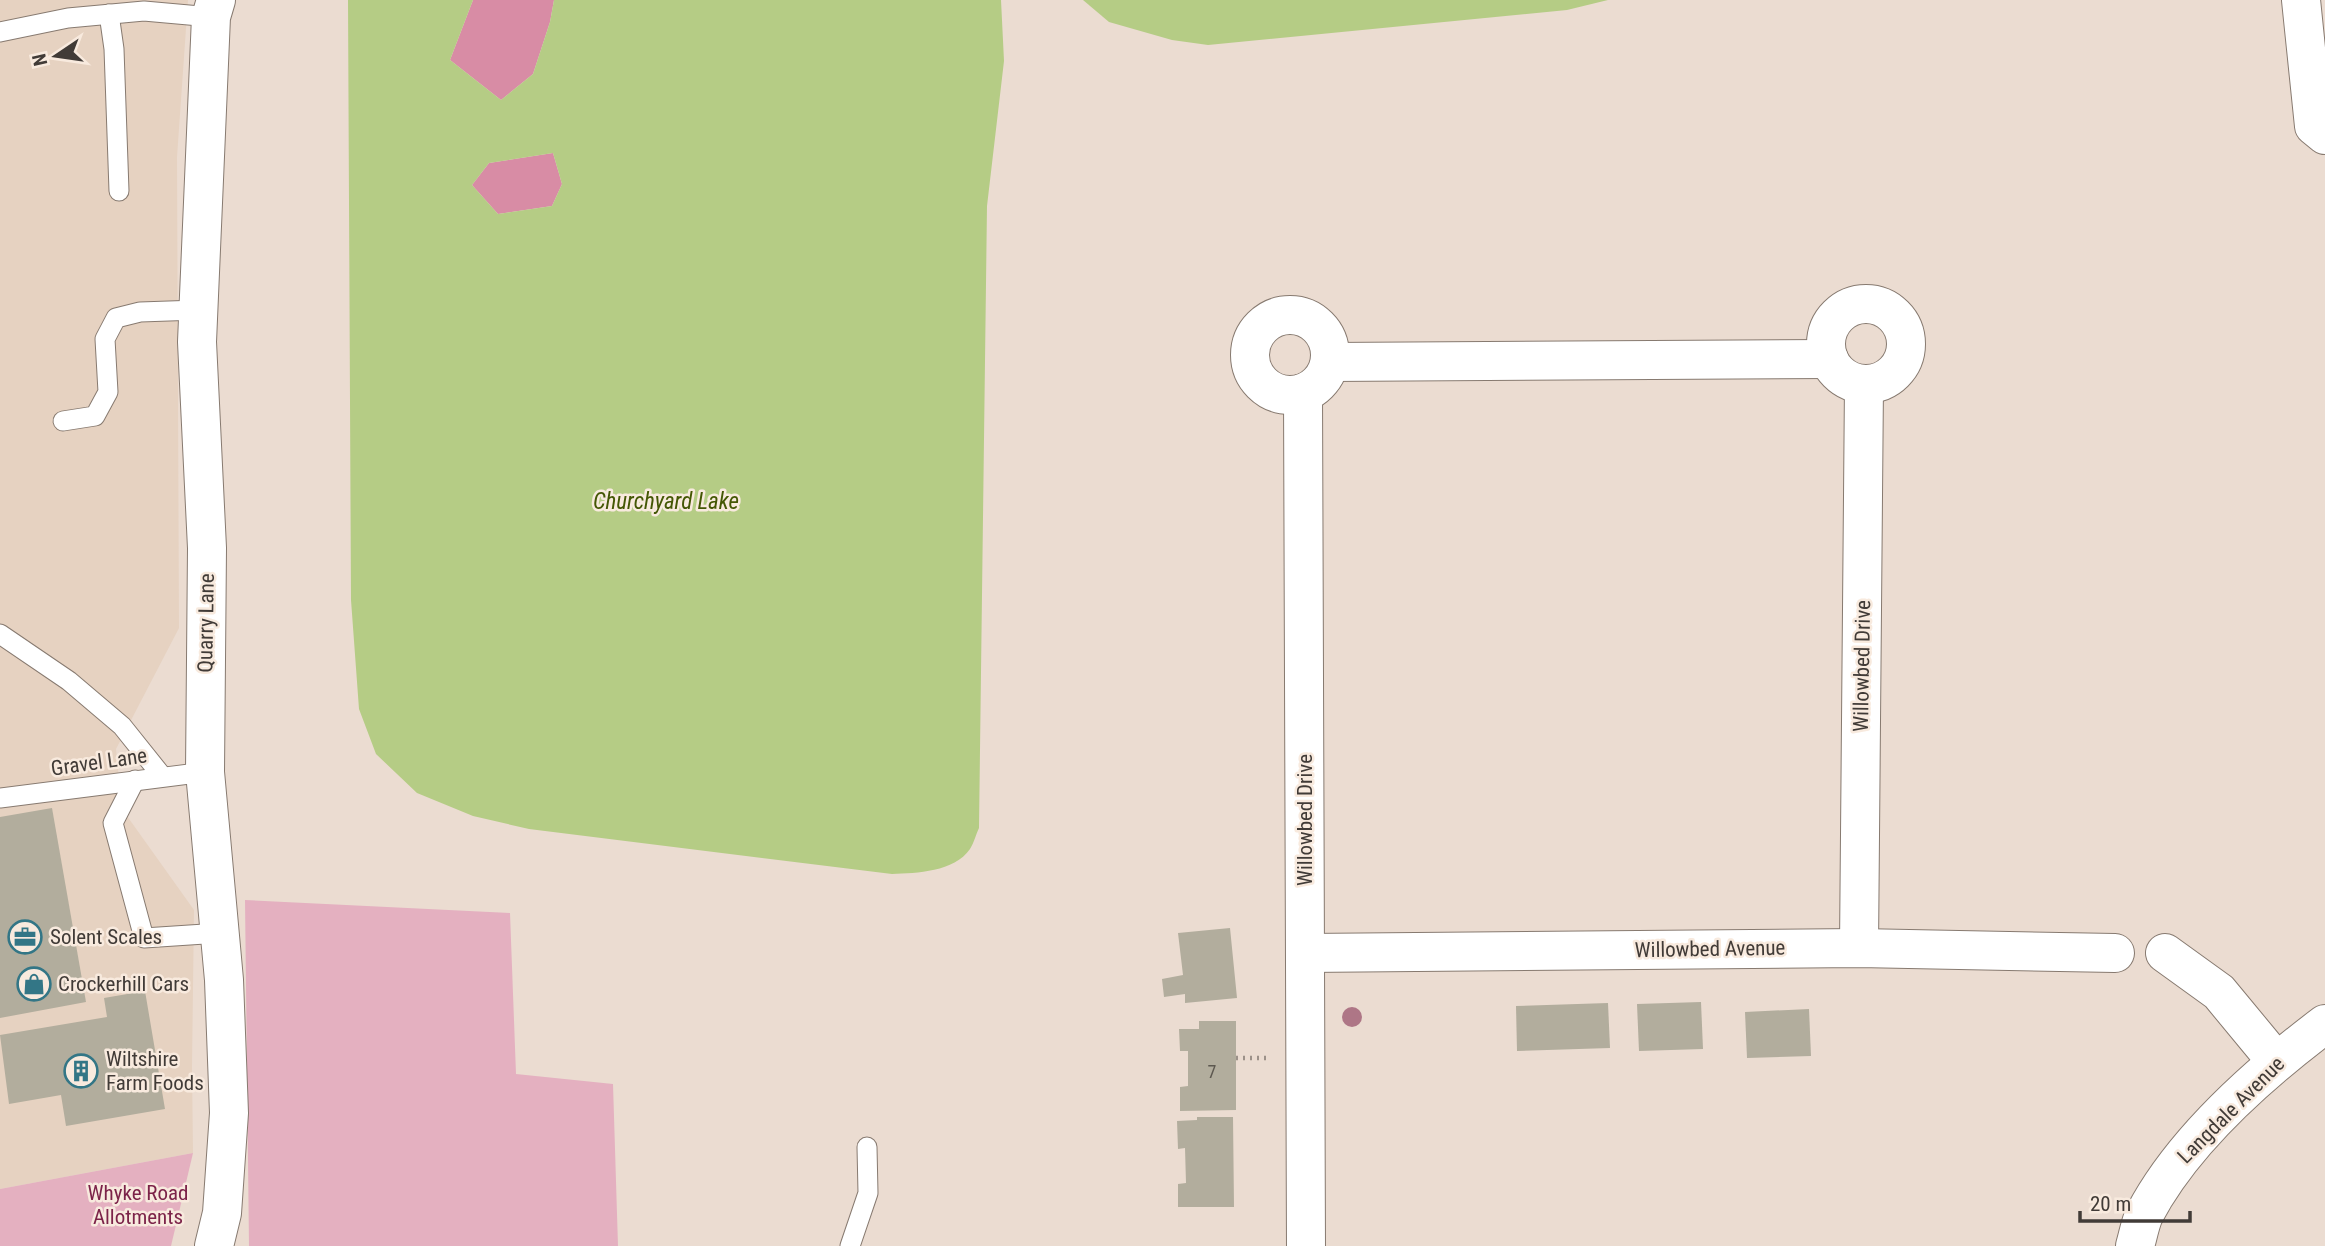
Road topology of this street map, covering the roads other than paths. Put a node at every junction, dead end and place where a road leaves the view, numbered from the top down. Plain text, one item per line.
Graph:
1 (2301, 0) edge
2 (214, 9) edge
3 (109, 14) junction
4 (0, 32) edge
5 (2325, 135) edge
6 (119, 191) dead end
7 (198, 310) junction
8 (1829, 359) junction
9 (1330, 362) junction
10 (1864, 384) junction
11 (1303, 393) junction
12 (63, 421) dead end
13 (0, 634) edge
14 (205, 772) junction
15 (162, 776) junction
16 (135, 780) junction
17 (0, 798) edge
18 (220, 933) junction
19 (1859, 948) junction
20 (1306, 953) junction
21 (2115, 953) dead end
22 (2165, 953) dead end
23 (2325, 1024) edge
24 (2276, 1061) junction
25 (867, 1147) dead end
26 (214, 1246) edge
27 (850, 1246) edge
28 (1306, 1246) edge
29 (2135, 1246) edge

1 - 5 street
2 - 3 lane
2 - 7 street, Quarry Lane
3 - 4 lane
3 - 6 lane
7 - 12 lane
7 - 14 street, Quarry Lane
8 - 9 street
8 - 10 street
8 - 10 street
9 - 11 street
9 - 11 street
10 - 19 street, Willowbed Drive
11 - 20 street, Willowbed Drive
13 - 15 lane
14 - 15 lane, Gravel Lane
14 - 18 street, Quarry Lane
15 - 16 lane, Gravel Lane
16 - 17 lane, Gravel Lane
16 - 18 lane
18 - 26 street, Quarry Lane
19 - 20 street, Willowbed Avenue
19 - 21 street, Willowbed Avenue
20 - 28 street, Willowbed Drive
22 - 24 street
23 - 24 street, Langdale Avenue
24 - 29 street, Langdale Avenue
25 - 27 lane

